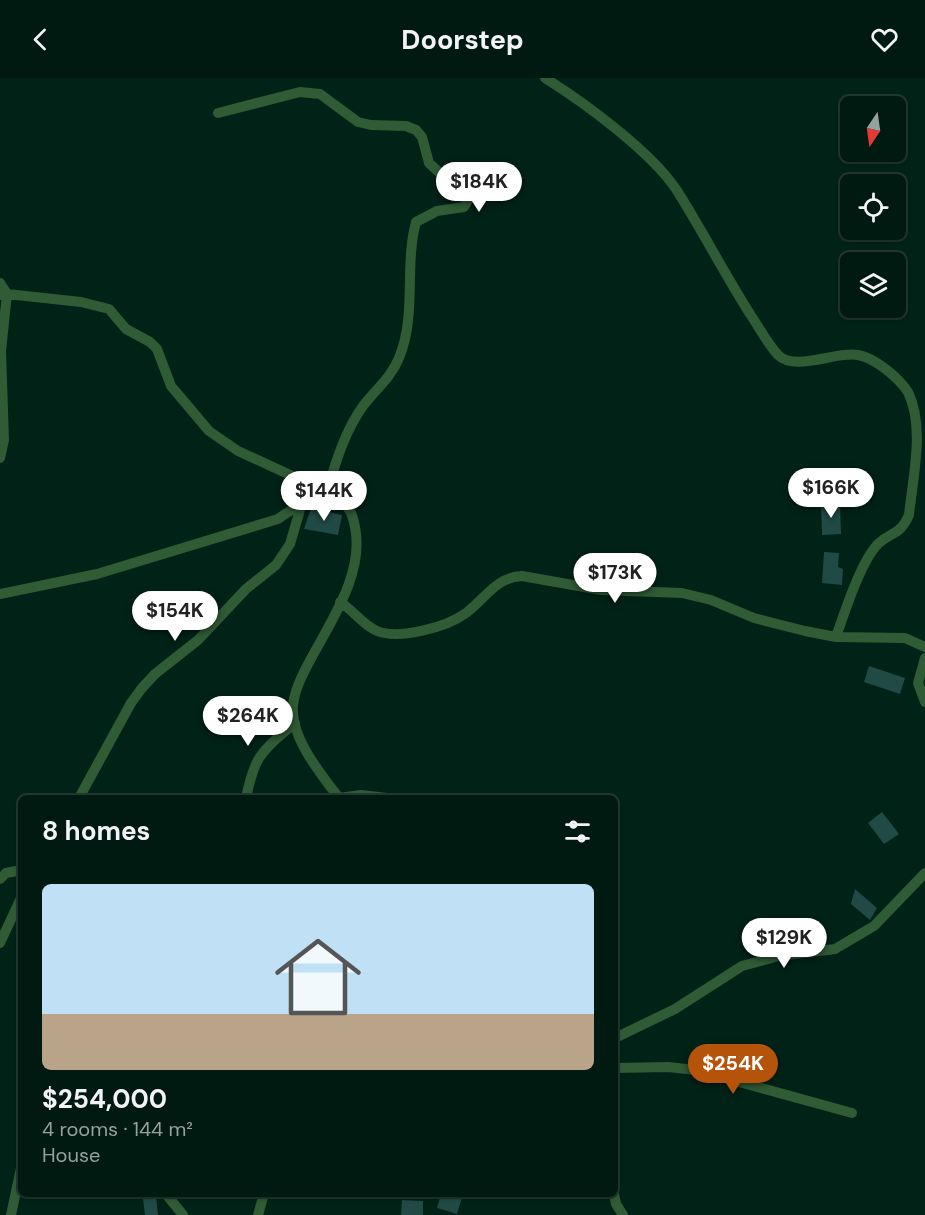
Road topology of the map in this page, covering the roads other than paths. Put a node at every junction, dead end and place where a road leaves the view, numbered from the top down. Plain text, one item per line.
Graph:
1 (545, 78) edge
2 (218, 114) dead end
3 (0, 283) edge
4 (3, 295) edge
5 (0, 458) edge
6 (327, 495) junction
7 (315, 499) junction
8 (302, 503) junction
9 (0, 588) edge
10 (19, 591) junction
11 (0, 594) edge
12 (340, 602) junction
13 (836, 637) junction
14 (925, 647) edge
15 (925, 658) edge
16 (925, 702) edge
17 (295, 723) junction
18 (81, 795) edge
19 (247, 795) edge
20 (337, 795) edge
21 (18, 871) edge
22 (925, 873) edge
23 (0, 879) edge
24 (18, 904) edge
25 (0, 943) edge
26 (618, 1037) edge
27 (618, 1068) edge
28 (852, 1113) dead end
29 (18, 1182) edge
30 (168, 1197) edge
31 (263, 1197) edge
32 (615, 1197) edge
33 (11, 1215) edge
34 (183, 1215) edge
35 (258, 1215) edge
36 (623, 1215) edge

1 - 13 street
2 - 6 street
3 - 4 street
4 - 5 street
4 - 7 street
6 - 7 street
6 - 12 street
7 - 8 street
8 - 10 street
8 - 18 street
9 - 10 street
10 - 11 street
12 - 13 street
12 - 17 street
13 - 14 street
15 - 16 street
17 - 19 street
17 - 20 street
21 - 23 street
22 - 26 street
24 - 25 street
27 - 28 street
29 - 33 street
30 - 34 street
31 - 35 street
32 - 36 street

